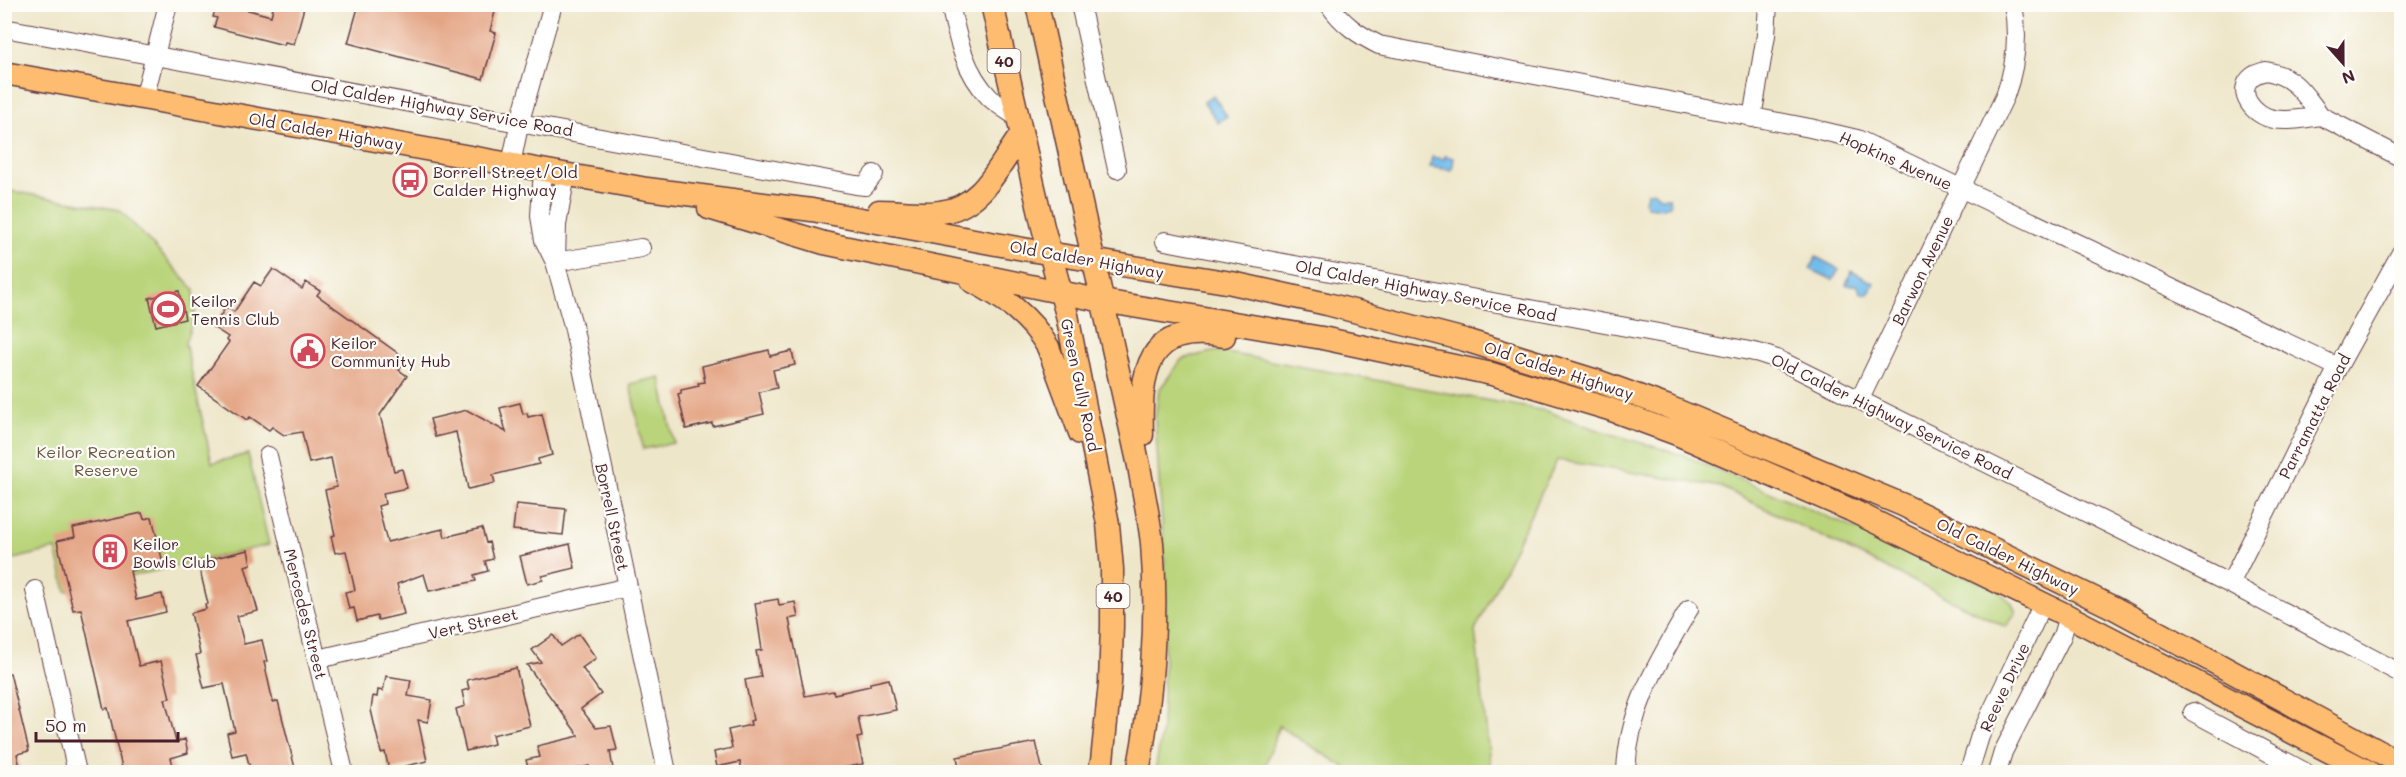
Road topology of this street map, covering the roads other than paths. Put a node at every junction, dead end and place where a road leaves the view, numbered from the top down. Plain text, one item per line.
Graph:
1 (168, 4) edge
2 (553, 4) edge
3 (950, 4) edge
4 (992, 4) edge
5 (1037, 4) edge
6 (1080, 4) edge
7 (1329, 4) edge
8 (1768, 4) edge
9 (2013, 4) edge
10 (4, 28) edge
11 (154, 55) junction
12 (4, 73) edge
13 (144, 99) junction
14 (2320, 116) dead end
15 (1752, 118) junction
16 (520, 121) junction
17 (1019, 126) junction
18 (2402, 158) edge
19 (511, 164) junction
20 (1117, 169) dead end
21 (543, 170) junction
22 (566, 174) junction
23 (874, 174) dead end
24 (647, 189) junction
25 (1961, 189) junction
26 (812, 210) junction
27 (1165, 241) dead end
28 (641, 248) dead end
29 (1050, 253) junction
30 (1095, 261) junction
31 (2399, 261) edge
32 (555, 262) junction
33 (948, 269) junction
34 (1062, 292) junction
35 (1103, 301) junction
36 (2338, 367) junction
37 (1492, 374) junction
38 (1860, 399) junction
39 (268, 456) dead end
40 (1105, 500) junction
41 (1145, 506) junction
42 (2230, 584) junction
43 (628, 587) junction
44 (2072, 587) junction
45 (35, 590) dead end
46 (2043, 604) junction
47 (1689, 609) dead end
48 (2068, 616) junction
49 (318, 659) junction
50 (2402, 674) edge
51 (2193, 712) dead end
52 (2402, 764) edge
53 (77, 772) edge
54 (344, 772) edge
55 (667, 772) edge
56 (1099, 772) edge
57 (1138, 772) edge
58 (1626, 772) edge
59 (1969, 772) edge
60 (1997, 772) edge
61 (2305, 772) edge
62 (2369, 772) edge

1 - 11 street
2 - 16 street
3 - 17 street
4 - 17 main road, Green Gully Road / 40
5 - 30 main road, 40
6 - 20 street
7 - 15 street, Hopkins Avenue
8 - 15 street
9 - 25 street, Barwon Avenue
10 - 11 street, Old Calder Highway Service Road
11 - 13 street
11 - 16 street, Old Calder Highway Service Road
12 - 13 main road, Old Calder Highway
13 - 19 main road, Old Calder Highway
14 - 18 street
15 - 25 street, Hopkins Avenue
16 - 19 street
16 - 23 street, Old Calder Highway Service Road
17 - 26 main road
17 - 29 main road, Green Gully Road / 40
19 - 21 main road, Old Calder Highway
21 - 22 main road, Old Calder Highway
21 - 32 street, Borrell Street
22 - 24 main road, Old Calder Highway
22 - 32 street, Borrell Street
24 - 26 main road, Old Calder Highway
24 - 33 main road, Old Calder Highway
25 - 36 street, Hopkins Avenue
25 - 38 street, Barwon Avenue
26 - 29 main road, Old Calder Highway
27 - 38 street, Old Calder Highway Service Road
28 - 32 street
29 - 30 main road, Old Calder Highway
29 - 34 main road, Green Gully Road / 40
30 - 35 main road, 40
30 - 44 main road, Old Calder Highway
31 - 36 street, Parramatta Road
32 - 43 street, Borrell Street
33 - 34 main road, Old Calder Highway
33 - 40 main road
34 - 35 main road, Old Calder Highway
34 - 40 main road, Green Gully Road / 40
35 - 37 main road, Old Calder Highway
35 - 41 main road, 40
36 - 42 street, Parramatta Road
37 - 41 main road
37 - 46 main road, Old Calder Highway
38 - 42 street, Old Calder Highway Service Road
39 - 49 street, Mercedes Street
40 - 56 main road, Green Gully Road / 40
41 - 57 main road, 40
42 - 50 street, Old Calder Highway Service Road
43 - 49 street, Vert Street
43 - 55 street, Borrell Street
44 - 46 main road
44 - 48 main road
44 - 52 main road, Old Calder Highway
45 - 53 street
46 - 48 main road, Old Calder Highway
46 - 59 street, Reeve Drive
47 - 58 street
48 - 60 street, Reeve Drive
48 - 62 main road, Old Calder Highway
49 - 54 street, Mercedes Street
51 - 61 street

